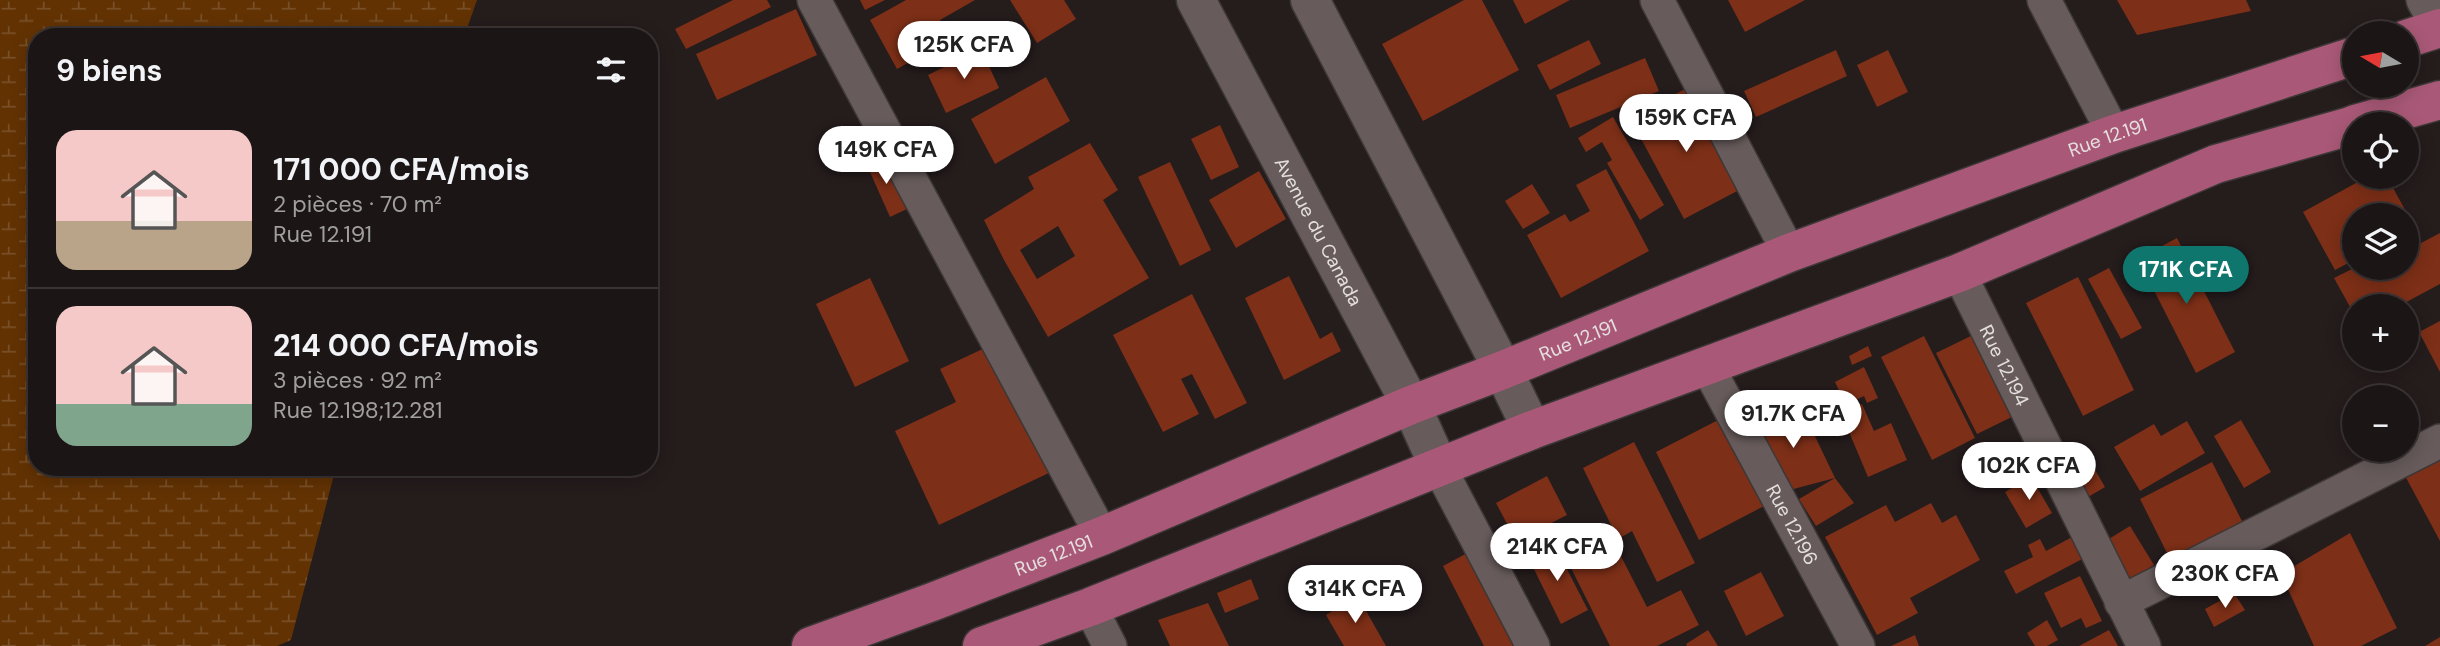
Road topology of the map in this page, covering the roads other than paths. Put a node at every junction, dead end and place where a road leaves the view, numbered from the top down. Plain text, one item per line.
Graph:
1 (814, 0) edge
2 (1196, 0) edge
3 (1310, 0) edge
4 (1657, 0) edge
5 (2044, 0) edge
6 (2342, 60) edge
7 (2440, 100) edge
8 (2399, 112) edge
9 (2342, 129) edge
10 (2114, 134) junction
11 (1789, 253) junction
12 (1959, 273) junction
13 (1707, 366) junction
14 (1503, 370) junction
15 (1411, 405) junction
16 (1532, 430) junction
17 (2440, 441) edge
18 (1439, 467) junction
19 (1102, 536) junction
20 (2120, 602) junction
21 (1090, 607) junction
22 (811, 646) edge
23 (982, 646) edge
24 (1110, 646) edge
25 (1533, 646) edge
26 (1858, 646) edge
27 (2144, 646) edge

1 - 19 street
2 - 15 main road, Avenue du Canada
3 - 14 main road
4 - 11 street
5 - 10 street
6 - 10 main road, Rue 12.191
7 - 8 main road
9 - 12 main road
10 - 11 main road, Rue 12.191
11 - 14 main road, Rue 12.191
12 - 13 main road
12 - 20 street, Rue 12.194
13 - 16 main road
13 - 26 street, Rue 12.196
14 - 15 main road, Rue 12.191
14 - 16 main road
15 - 18 main road, Avenue du Canada
15 - 19 main road, Rue 12.191
16 - 18 main road
17 - 20 street
18 - 21 main road
18 - 25 street
19 - 22 main road, Rue 12.191
20 - 27 street, Rue 12.194
21 - 23 main road
21 - 24 street

